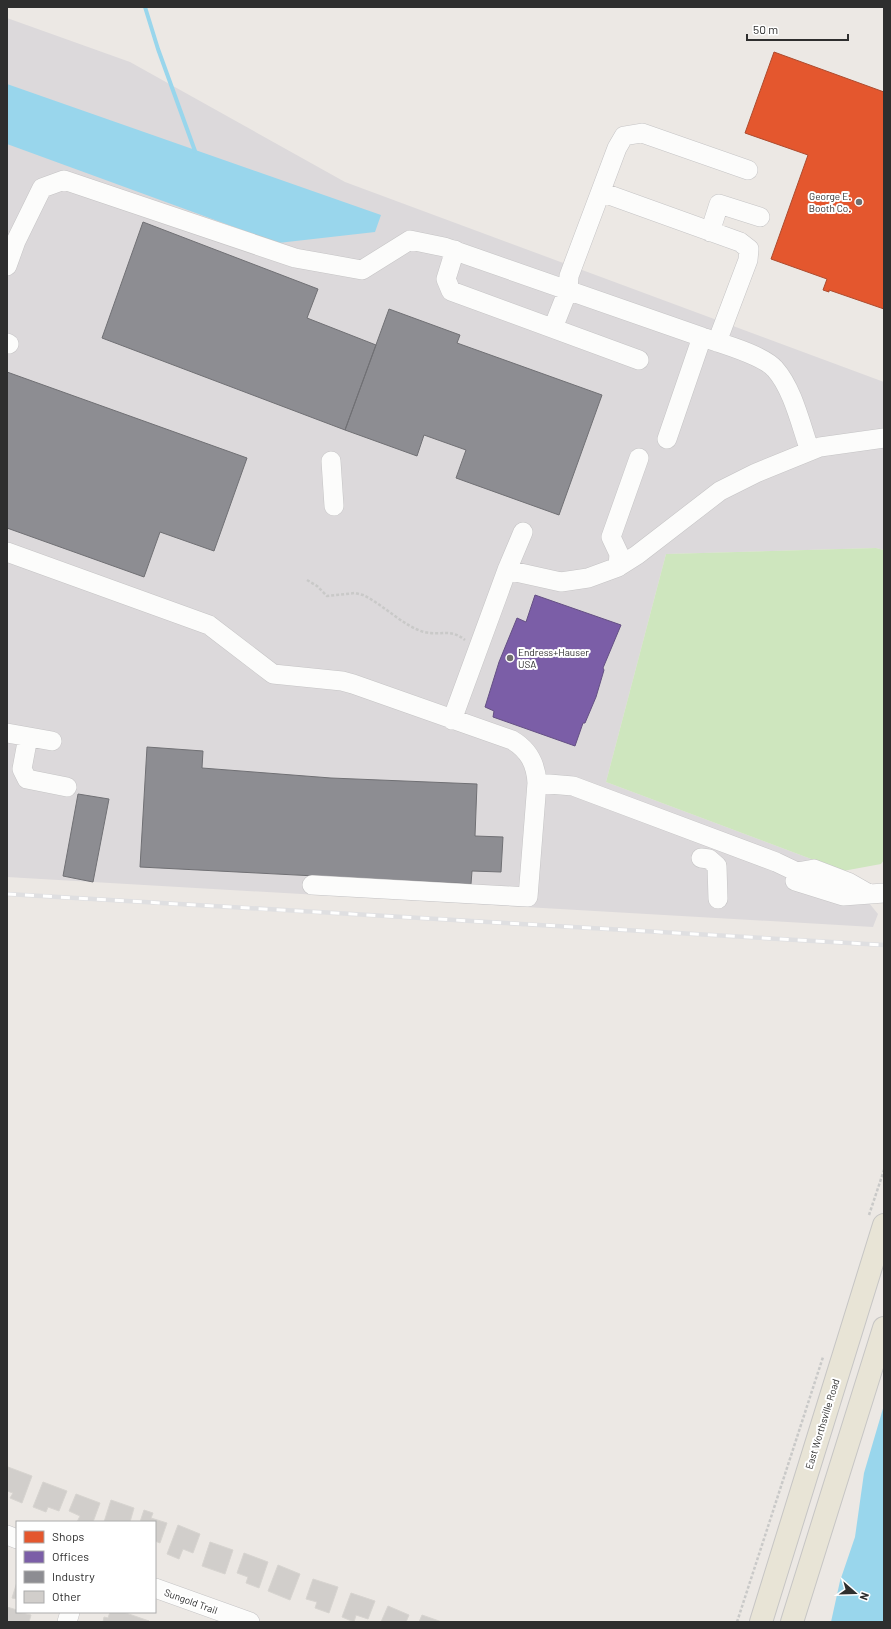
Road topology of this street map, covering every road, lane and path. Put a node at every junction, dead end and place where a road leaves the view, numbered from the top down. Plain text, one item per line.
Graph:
1 (748, 170) dead end
2 (601, 192) junction
3 (760, 217) dead end
4 (710, 232) junction
5 (455, 250) junction
6 (7, 266) edge
7 (568, 290) junction
8 (553, 328) junction
9 (710, 339) junction
10 (639, 360) dead end
11 (884, 438) edge
12 (667, 439) dead end
13 (810, 450) junction
14 (639, 458) dead end
15 (331, 461) dead end
16 (334, 506) dead end
17 (523, 532) dead end
18 (7, 552) edge
19 (618, 567) junction
20 (507, 570) junction
21 (306, 580) dead end
22 (479, 647) junction
23 (452, 720) junction
24 (7, 733) edge
25 (28, 737) junction
26 (52, 741) dead end
27 (536, 784) junction
28 (66, 787) dead end
29 (701, 858) dead end
30 (312, 885) dead end
31 (876, 894) edge
32 (718, 899) dead end
33 (884, 1170) edge
34 (875, 1224) edge
35 (884, 1328) edge
36 (825, 1351) dead end
37 (156, 1588) edge
38 (250, 1622) edge
39 (737, 1622) edge
40 (761, 1622) edge
41 (792, 1622) edge

1 - 2 street
2 - 4 street
2 - 7 street
3 - 4 street
4 - 9 street
5 - 6 street
5 - 7 street
5 - 8 street
7 - 8 street
7 - 9 street
8 - 10 street
9 - 12 street
9 - 13 street
11 - 13 street
13 - 19 street
14 - 19 street
15 - 16 street
17 - 20 street
18 - 23 street
19 - 20 street
20 - 22 street
21 - 22 path
22 - 23 street
23 - 27 street
24 - 25 street
25 - 26 street
25 - 28 street
27 - 30 street
27 - 31 street
29 - 32 street
33 - 34 path
34 - 40 main road, East Worthsville Road
35 - 41 main road
36 - 39 path
37 - 38 street, Sungold Trail

